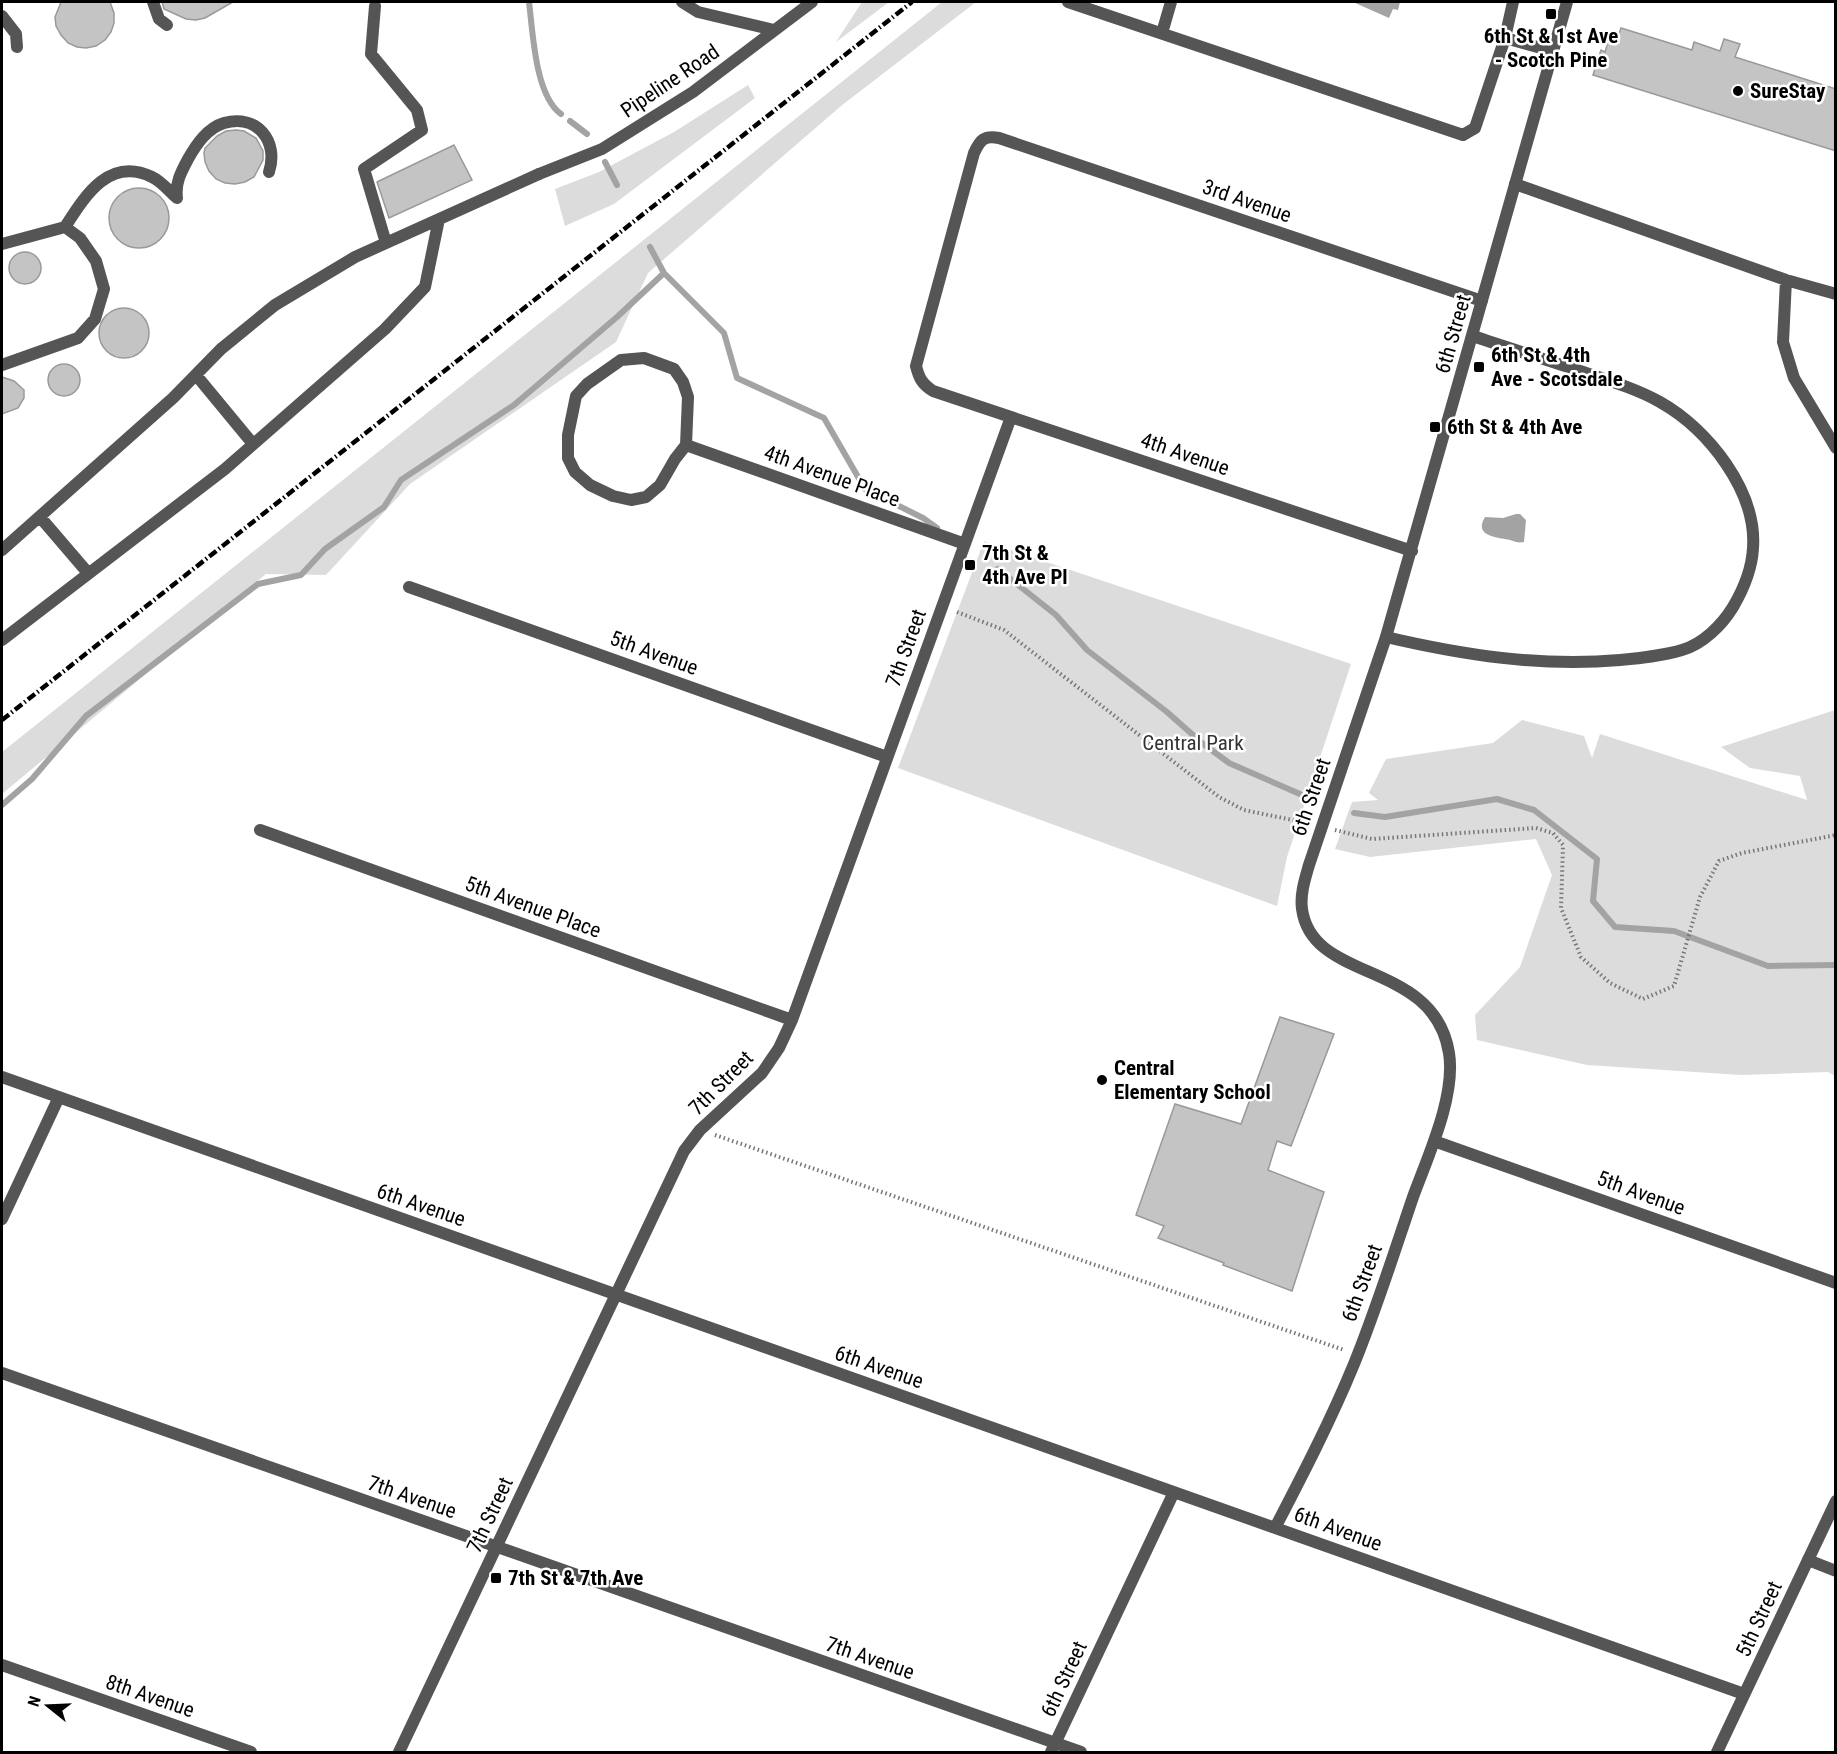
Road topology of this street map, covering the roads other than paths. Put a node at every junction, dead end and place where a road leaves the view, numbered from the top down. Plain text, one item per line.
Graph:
1 (153, 2) edge
2 (682, 2) edge
3 (812, 2) edge
4 (1068, 2) edge
5 (1171, 2) edge
6 (1513, 2) edge
7 (1567, 2) edge
8 (375, 6) dead end
9 (2, 16) edge
10 (167, 25) dead end
11 (774, 30) junction
12 (1162, 33) junction
13 (1505, 38) junction
14 (17, 47) dead end
15 (1552, 51) junction
16 (269, 172) dead end
17 (1515, 184) junction
18 (439, 219) junction
19 (65, 227) junction
20 (386, 243) junction
21 (2, 244) edge
22 (1786, 280) junction
23 (1836, 294) edge
24 (1482, 301) junction
25 (1473, 336) junction
26 (2, 365) edge
27 (196, 375) junction
28 (945, 395) joint
29 (1011, 417) junction
30 (1831, 434) edge
31 (253, 444) junction
32 (686, 445) junction
33 (1836, 448) edge
34 (40, 517) junction
35 (964, 544) junction
36 (2, 550) edge
37 (1412, 551) junction
38 (88, 573) junction
39 (409, 587) dead end
40 (1386, 637) junction
41 (2, 640) edge
42 (887, 757) junction
43 (260, 830) dead end
44 (792, 1020) junction
45 (2, 1077) edge
46 (59, 1097) junction
47 (1434, 1141) junction
48 (2, 1219) edge
49 (1836, 1283) edge
50 (616, 1294) junction
51 (2, 1373) edge
52 (1174, 1492) junction
53 (1836, 1502) edge
54 (1275, 1528) junction
55 (496, 1547) junction
56 (1808, 1560) junction
57 (1836, 1571) edge
58 (2, 1665) edge
59 (1744, 1694) junction
60 (1053, 1748) edge
61 (251, 1752) edge
62 (399, 1752) edge
63 (1081, 1752) edge
64 (1717, 1752) edge

1 - 10 street
2 - 11 street
3 - 11 street, Pipeline Road
4 - 12 street
5 - 12 street
6 - 13 street
7 - 15 street, 6th Street
8 - 20 street
9 - 14 street
11 - 18 street, Pipeline Road
12 - 13 street
13 - 15 street
15 - 17 street, 6th Street
16 - 19 street
17 - 22 street
17 - 24 street, 6th Street
18 - 20 street, Pipeline Road
18 - 31 street
19 - 21 street
19 - 26 street
20 - 27 street, Pipeline Road
22 - 23 street
22 - 30 street
24 - 25 street, 6th Street
24 - 28 street, 3rd Avenue
25 - 37 street, 6th Street
25 - 40 street
27 - 31 street
27 - 34 street, Pipeline Road
28 - 29 street, 4th Avenue
29 - 35 street, 7th Street
29 - 37 street, 4th Avenue
30 - 33 street
31 - 38 street
32 - 32 street
32 - 35 street, 4th Avenue Place
34 - 36 street, Pipeline Road
34 - 38 street
35 - 42 street, 7th Street
37 - 40 street, 6th Street
38 - 41 street
39 - 42 street, 5th Avenue
40 - 47 street, 6th Street
42 - 44 street, 7th Street
43 - 44 street, 5th Avenue Place
44 - 50 street, 7th Street
45 - 46 street, 6th Avenue
46 - 48 street
46 - 50 street, 6th Avenue
47 - 49 street, 5th Avenue
47 - 54 street, 6th Street
50 - 52 street, 6th Avenue
50 - 55 street, 7th Street
51 - 55 street, 7th Avenue
52 - 54 street, 6th Avenue
52 - 60 street, 6th Street
53 - 56 street, 5th Street
54 - 59 street, 6th Avenue
55 - 60 street, 7th Avenue
55 - 62 street, 7th Street
56 - 57 street
56 - 59 street, 5th Street
58 - 61 street, 8th Avenue
59 - 64 street, 5th Street
60 - 63 street, 7th Avenue

